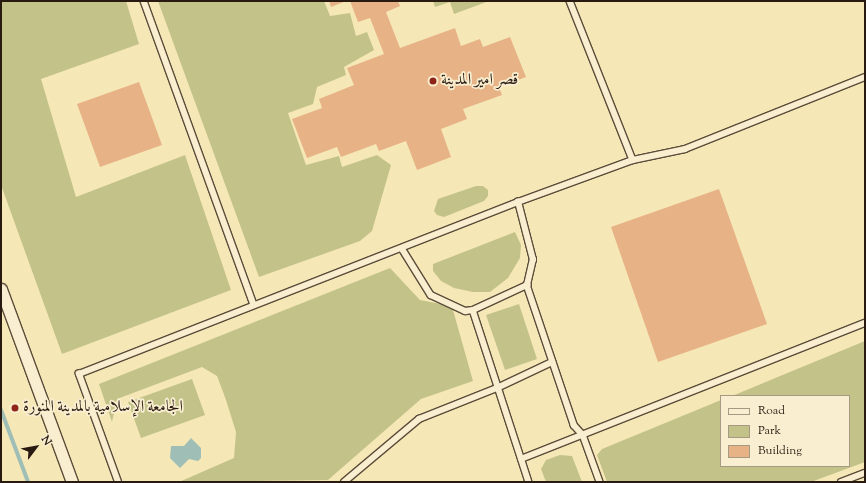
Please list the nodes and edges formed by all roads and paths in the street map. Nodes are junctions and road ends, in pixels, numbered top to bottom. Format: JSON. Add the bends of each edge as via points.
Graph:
{"nodes":[{"id":1,"x":144,"y":1,"type":"edge"},
{"id":2,"x":570,"y":1,"type":"edge"},
{"id":3,"x":865,"y":76,"type":"edge"},
{"id":4,"x":633,"y":160,"type":"junction"},
{"id":5,"x":518,"y":202,"type":"junction"},
{"id":6,"x":403,"y":250,"type":"junction"},
{"id":7,"x":527,"y":285,"type":"junction"},
{"id":8,"x":1,"y":288,"type":"edge"},
{"id":9,"x":254,"y":305,"type":"junction"},
{"id":10,"x":473,"y":310,"type":"junction"},
{"id":11,"x":865,"y":323,"type":"edge"},
{"id":12,"x":552,"y":362,"type":"junction"},
{"id":13,"x":497,"y":388,"type":"junction"},
{"id":14,"x":583,"y":435,"type":"junction"},
{"id":15,"x":521,"y":459,"type":"junction"},
{"id":16,"x":865,"y":473,"type":"edge"},
{"id":17,"x":72,"y":482,"type":"edge"},
{"id":18,"x":118,"y":482,"type":"edge"},
{"id":19,"x":344,"y":482,"type":"edge"},
{"id":20,"x":529,"y":482,"type":"edge"},
{"id":21,"x":600,"y":482,"type":"edge"},
{"id":22,"x":842,"y":482,"type":"edge"}],
"edges":[{"from":1,"to":9,"type":"lane"},
{"from":2,"to":4,"type":"lane"},
{"from":3,"to":4,"type":"lane","via":[[685,149]]},
{"from":4,"to":5,"type":"lane"},
{"from":5,"to":6,"type":"lane"},
{"from":5,"to":7,"type":"lane","via":[[533,260]]},
{"from":6,"to":9,"type":"lane"},
{"from":6,"to":10,"type":"lane","via":[[431,295],[465,311]]},
{"from":7,"to":10,"type":"lane"},
{"from":7,"to":12,"type":"lane"},
{"from":8,"to":17,"type":"street"},
{"from":9,"to":18,"type":"lane","via":[[79,374]]},
{"from":10,"to":13,"type":"lane"},
{"from":11,"to":14,"type":"lane"},
{"from":12,"to":13,"type":"lane"},
{"from":12,"to":14,"type":"lane","via":[[574,425]]},
{"from":13,"to":15,"type":"lane"},
{"from":13,"to":19,"type":"lane","via":[[419,418]]},
{"from":14,"to":15,"type":"lane"},
{"from":14,"to":21,"type":"lane"},
{"from":15,"to":20,"type":"lane"},
{"from":16,"to":22,"type":"lane"}]}
